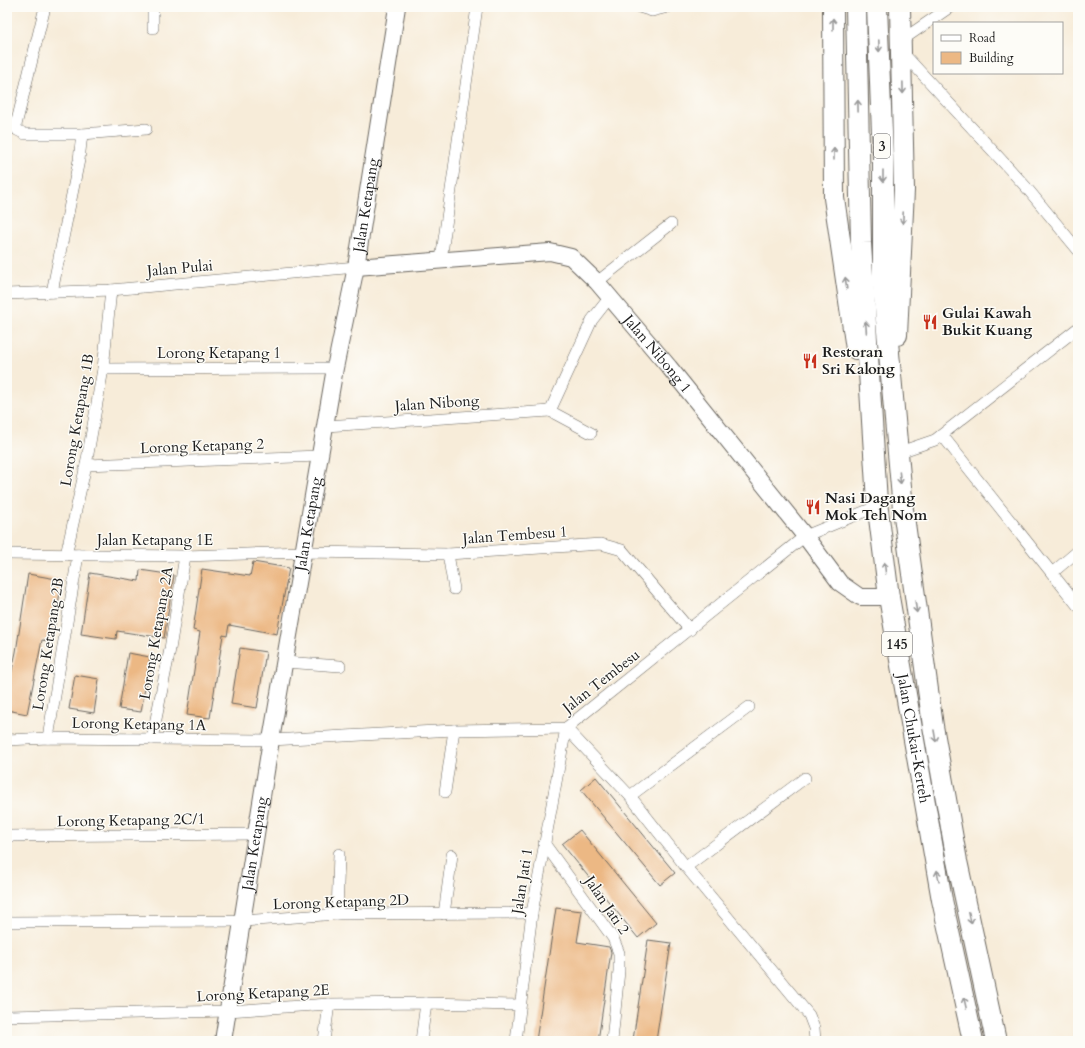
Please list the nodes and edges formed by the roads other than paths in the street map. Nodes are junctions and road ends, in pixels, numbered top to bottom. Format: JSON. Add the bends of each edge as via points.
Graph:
{"nodes":[{"id":1,"x":45,"y":7,"type":"edge"},
{"id":2,"x":153,"y":7,"type":"edge"},
{"id":3,"x":398,"y":7,"type":"edge"},
{"id":4,"x":477,"y":7,"type":"edge"},
{"id":5,"x":639,"y":7,"type":"edge"},
{"id":6,"x":668,"y":7,"type":"edge"},
{"id":7,"x":833,"y":7,"type":"edge"},
{"id":8,"x":856,"y":7,"type":"edge"},
{"id":9,"x":877,"y":7,"type":"edge"},
{"id":10,"x":900,"y":7,"type":"edge"},
{"id":11,"x":950,"y":7,"type":"edge"},
{"id":12,"x":153,"y":28,"type":"dead end"},
{"id":13,"x":902,"y":46,"type":"junction"},
{"id":14,"x":146,"y":129,"type":"dead end"},
{"id":15,"x":82,"y":134,"type":"junction"},
{"id":16,"x":671,"y":224,"type":"dead end"},
{"id":17,"x":861,"y":243,"type":"joint"},
{"id":18,"x":1078,"y":250,"type":"edge"},
{"id":19,"x":441,"y":260,"type":"junction"},
{"id":20,"x":356,"y":267,"type":"junction"},
{"id":21,"x":597,"y":282,"type":"junction"},
{"id":22,"x":883,"y":286,"type":"joint"},
{"id":23,"x":111,"y":290,"type":"junction"},
{"id":24,"x":52,"y":292,"type":"junction"},
{"id":25,"x":7,"y":294,"type":"edge"},
{"id":26,"x":610,"y":297,"type":"junction"},
{"id":27,"x":1078,"y":328,"type":"edge"},
{"id":28,"x":335,"y":368,"type":"junction"},
{"id":29,"x":103,"y":369,"type":"junction"},
{"id":30,"x":893,"y":403,"type":"junction"},
{"id":31,"x":550,"y":411,"type":"junction"},
{"id":32,"x":326,"y":426,"type":"junction"},
{"id":33,"x":591,"y":433,"type":"dead end"},
{"id":34,"x":942,"y":435,"type":"junction"},
{"id":35,"x":897,"y":452,"type":"junction"},
{"id":36,"x":319,"y":456,"type":"junction"},
{"id":37,"x":86,"y":466,"type":"junction"},
{"id":38,"x":878,"y":504,"type":"junction"},
{"id":39,"x":805,"y":536,"type":"junction"},
{"id":40,"x":1078,"y":551,"type":"edge"},
{"id":41,"x":304,"y":552,"type":"junction"},
{"id":42,"x":7,"y":554,"type":"edge"},
{"id":43,"x":448,"y":554,"type":"junction"},
{"id":44,"x":66,"y":555,"type":"junction"},
{"id":45,"x":78,"y":555,"type":"junction"},
{"id":46,"x":185,"y":556,"type":"junction"},
{"id":47,"x":1052,"y":573,"type":"junction"},
{"id":48,"x":454,"y":589,"type":"dead end"},
{"id":49,"x":889,"y":597,"type":"junction"},
{"id":50,"x":1078,"y":606,"type":"edge"},
{"id":51,"x":690,"y":630,"type":"junction"},
{"id":52,"x":285,"y":662,"type":"junction"},
{"id":53,"x":340,"y":666,"type":"dead end"},
{"id":54,"x":749,"y":707,"type":"dead end"},
{"id":55,"x":566,"y":728,"type":"junction"},
{"id":56,"x":454,"y":730,"type":"junction"},
{"id":57,"x":48,"y":738,"type":"junction"},
{"id":58,"x":152,"y":739,"type":"junction"},
{"id":59,"x":7,"y":740,"type":"edge"},
{"id":60,"x":271,"y":740,"type":"junction"},
{"id":61,"x":805,"y":778,"type":"dead end"},
{"id":62,"x":445,"y":792,"type":"dead end"},
{"id":63,"x":630,"y":796,"type":"junction"},
{"id":64,"x":256,"y":834,"type":"junction"},
{"id":65,"x":7,"y":836,"type":"edge"},
{"id":66,"x":544,"y":843,"type":"junction"},
{"id":67,"x":339,"y":854,"type":"dead end"},
{"id":68,"x":452,"y":855,"type":"dead end"},
{"id":69,"x":686,"y":867,"type":"junction"},
{"id":70,"x":337,"y":914,"type":"junction"},
{"id":71,"x":444,"y":914,"type":"junction"},
{"id":72,"x":532,"y":914,"type":"junction"},
{"id":73,"x":243,"y":921,"type":"junction"},
{"id":74,"x":7,"y":922,"type":"edge"},
{"id":75,"x":426,"y":1003,"type":"junction"},
{"id":76,"x":329,"y":1004,"type":"junction"},
{"id":77,"x":520,"y":1005,"type":"junction"},
{"id":78,"x":228,"y":1011,"type":"junction"},
{"id":79,"x":7,"y":1016,"type":"edge"},
{"id":80,"x":223,"y":1041,"type":"edge"},
{"id":81,"x":324,"y":1041,"type":"edge"},
{"id":82,"x":421,"y":1041,"type":"edge"},
{"id":83,"x":516,"y":1041,"type":"edge"},
{"id":84,"x":612,"y":1041,"type":"edge"},
{"id":85,"x":815,"y":1041,"type":"edge"},
{"id":86,"x":973,"y":1041,"type":"edge"},
{"id":87,"x":996,"y":1041,"type":"edge"}],
"edges":[{"from":1,"to":15,"type":"street","via":[[16,125],[17,130],[25,134]]},
{"from":2,"to":12,"type":"street"},
{"from":3,"to":20,"type":"street","name":"Jalan Ketapang"},
{"from":4,"to":19,"type":"street"},
{"from":5,"to":6,"type":"street","via":[[652,11]]},
{"from":38,"to":7,"type":"highway","one_way":true,"via":[[834,198]]},
{"from":17,"to":8,"type":"highway","number":"3","one_way":true},
{"from":9,"to":22,"type":"highway","number":"3","one_way":true},
{"from":10,"to":13,"type":"highway"},
{"from":11,"to":13,"type":"street"},
{"from":13,"to":18,"type":"street"},
{"from":13,"to":30,"type":"highway","one_way":true,"via":[[904,190]]},
{"from":14,"to":15,"type":"street"},
{"from":15,"to":24,"type":"street"},
{"from":16,"to":21,"type":"street"},
{"from":38,"to":17,"type":"highway","name":"Jalan Chukai-Kerteh","number":"145","one_way":true},
{"from":19,"to":20,"type":"street","name":"Jalan Nibong 1"},
{"from":19,"to":21,"type":"street","name":"Jalan Nibong 1","via":[[550,252],[570,257]]},
{"from":20,"to":23,"type":"street","name":"Jalan Pulai"},
{"from":20,"to":28,"type":"street","name":"Jalan Ketapang"},
{"from":21,"to":26,"type":"street","name":"Jalan Nibong 1"},
{"from":22,"to":30,"type":"highway","name":"Jalan Chukai-Kerteh","number":"145"},
{"from":23,"to":24,"type":"street","name":"Jalan Pulai"},
{"from":23,"to":29,"type":"street","name":"Lorong Ketapang 1B"},
{"from":24,"to":25,"type":"street","name":"Jalan Pulai"},
{"from":26,"to":31,"type":"street","via":[[592,320]]},
{"from":26,"to":39,"type":"street","name":"Jalan Nibong 1"},
{"from":27,"to":34,"type":"street"},
{"from":28,"to":29,"type":"street","name":"Lorong Ketapang 1"},
{"from":28,"to":32,"type":"street","name":"Jalan Ketapang"},
{"from":29,"to":37,"type":"street","name":"Lorong Ketapang 1B"},
{"from":30,"to":35,"type":"highway","name":"Jalan Chukai-Kerteh","number":"145"},
{"from":31,"to":32,"type":"street","name":"Jalan Nibong"},
{"from":31,"to":33,"type":"street"},
{"from":32,"to":36,"type":"street","name":"Jalan Ketapang"},
{"from":34,"to":35,"type":"street","via":[[935,440]]},
{"from":34,"to":47,"type":"street"},
{"from":35,"to":87,"type":"highway","name":"Jalan Chukai-Kerteh","number":"145","one_way":true,"via":[[933,726],[957,861]]},
{"from":36,"to":37,"type":"street","name":"Lorong Ketapang 2"},
{"from":36,"to":41,"type":"street","name":"Jalan Ketapang"},
{"from":37,"to":44,"type":"street","name":"Lorong Ketapang 1B"},
{"from":38,"to":39,"type":"street","name":"Jalan Tembesu"},
{"from":49,"to":38,"type":"highway","name":"Jalan Chukai-Kerteh","number":"145","one_way":true},
{"from":39,"to":49,"type":"street","name":"Jalan Nibong 1","via":[[840,583],[860,597]]},
{"from":39,"to":51,"type":"street","name":"Jalan Tembesu"},
{"from":40,"to":47,"type":"street"},
{"from":41,"to":43,"type":"street","name":"Jalan Tembesu 1"},
{"from":41,"to":46,"type":"street","name":"Jalan Ketapang 1E"},
{"from":41,"to":52,"type":"street","name":"Jalan Ketapang"},
{"from":42,"to":44,"type":"street","name":"Jalan Ketapang 1E"},
{"from":43,"to":48,"type":"street"},
{"from":43,"to":51,"type":"street","name":"Jalan Tembesu 1","via":[[601,544],[622,550]]},
{"from":44,"to":45,"type":"street","name":"Jalan Ketapang 1E"},
{"from":45,"to":46,"type":"street","name":"Jalan Ketapang 1E"},
{"from":45,"to":57,"type":"street","name":"Lorong Ketapang 2B"},
{"from":46,"to":58,"type":"street","name":"Lorong Ketapang 2A"},
{"from":47,"to":50,"type":"street"},
{"from":86,"to":49,"type":"highway","name":"Jalan Chukai-Kerteh","number":"145","one_way":true,"via":[[942,900]]},
{"from":51,"to":55,"type":"street","name":"Jalan Tembesu"},
{"from":52,"to":53,"type":"street"},
{"from":52,"to":60,"type":"street","name":"Jalan Ketapang"},
{"from":54,"to":63,"type":"street"},
{"from":55,"to":56,"type":"street","name":"Jalan Tembesu"},
{"from":55,"to":63,"type":"street"},
{"from":55,"to":66,"type":"street","name":"Jalan Jati 1"},
{"from":56,"to":60,"type":"street","name":"Jalan Tembesu"},
{"from":56,"to":62,"type":"street"},
{"from":57,"to":58,"type":"street","name":"Lorong Ketapang 1A"},
{"from":57,"to":59,"type":"street","name":"Lorong Ketapang 1A"},
{"from":58,"to":60,"type":"street","name":"Lorong Ketapang 1A"},
{"from":60,"to":64,"type":"street","name":"Jalan Ketapang"},
{"from":61,"to":69,"type":"street"},
{"from":63,"to":69,"type":"street"},
{"from":64,"to":65,"type":"street","name":"Lorong Ketapang 2C/1"},
{"from":64,"to":73,"type":"street","name":"Jalan Ketapang"},
{"from":66,"to":72,"type":"street","name":"Jalan Jati 1"},
{"from":66,"to":84,"type":"street","name":"Jalan Jati 2","via":[[613,938],[619,952]]},
{"from":67,"to":70,"type":"street"},
{"from":68,"to":71,"type":"street"},
{"from":69,"to":85,"type":"street","via":[[809,1015]]},
{"from":70,"to":71,"type":"street","name":"Lorong Ketapang 2D"},
{"from":70,"to":73,"type":"street","name":"Lorong Ketapang 2D"},
{"from":71,"to":72,"type":"street","name":"Lorong Ketapang 2D"},
{"from":72,"to":77,"type":"street","name":"Jalan Jati 1"},
{"from":73,"to":74,"type":"street","name":"Lorong Ketapang 2D"},
{"from":73,"to":78,"type":"street","name":"Jalan Ketapang"},
{"from":75,"to":76,"type":"street","name":"Lorong Ketapang 2E"},
{"from":75,"to":77,"type":"street","name":"Lorong Ketapang 2E"},
{"from":75,"to":82,"type":"street"},
{"from":76,"to":78,"type":"street","name":"Lorong Ketapang 2E"},
{"from":76,"to":81,"type":"street"},
{"from":77,"to":83,"type":"street","name":"Jalan Jati 1"},
{"from":78,"to":79,"type":"street","name":"Lorong Ketapang 2E"},
{"from":78,"to":80,"type":"street","name":"Jalan Ketapang"}]}
